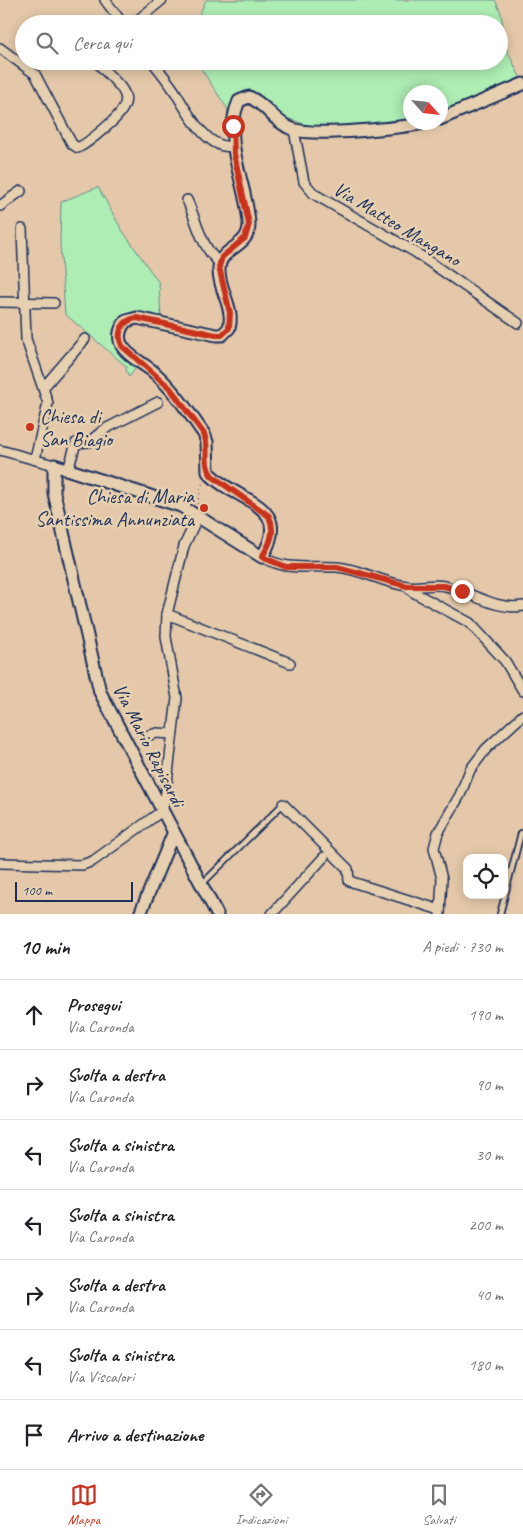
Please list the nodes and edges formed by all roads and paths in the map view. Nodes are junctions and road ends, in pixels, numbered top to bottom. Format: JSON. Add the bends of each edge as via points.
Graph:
{"nodes":[{"id":1,"x":105,"y":0,"type":"edge"},
{"id":2,"x":162,"y":0,"type":"edge"},
{"id":3,"x":116,"y":15,"type":"edge"},
{"id":4,"x":144,"y":15,"type":"edge"},
{"id":5,"x":0,"y":48,"type":"edge"},
{"id":6,"x":15,"y":59,"type":"edge"},
{"id":7,"x":30,"y":70,"type":"edge"},
{"id":8,"x":104,"y":70,"type":"edge"},
{"id":9,"x":159,"y":70,"type":"edge"},
{"id":10,"x":523,"y":84,"type":"edge"},
{"id":11,"x":448,"y":116,"type":"edge"},
{"id":12,"x":403,"y":125,"type":"edge"},
{"id":13,"x":294,"y":130,"type":"junction"},
{"id":14,"x":233,"y":146,"type":"junction"},
{"id":15,"x":21,"y":191,"type":"dead end"},
{"id":16,"x":187,"y":200,"type":"dead end"},
{"id":17,"x":0,"y":206,"type":"edge"},
{"id":18,"x":22,"y":229,"type":"dead end"},
{"id":19,"x":220,"y":263,"type":"junction"},
{"id":20,"x":0,"y":302,"type":"edge"},
{"id":21,"x":25,"y":302,"type":"junction"},
{"id":22,"x":54,"y":303,"type":"dead end"},
{"id":23,"x":518,"y":323,"type":"dead end"},
{"id":24,"x":85,"y":338,"type":"dead end"},
{"id":25,"x":42,"y":388,"type":"junction"},
{"id":26,"x":158,"y":402,"type":"dead end"},
{"id":27,"x":0,"y":450,"type":"edge"},
{"id":28,"x":35,"y":460,"type":"junction"},
{"id":29,"x":54,"y":465,"type":"junction"},
{"id":30,"x":68,"y":470,"type":"junction"},
{"id":31,"x":208,"y":472,"type":"junction"},
{"id":32,"x":54,"y":493,"type":"junction"},
{"id":33,"x":196,"y":515,"type":"junction"},
{"id":34,"x":262,"y":557,"type":"junction"},
{"id":35,"x":407,"y":586,"type":"junction"},
{"id":36,"x":523,"y":606,"type":"edge"},
{"id":37,"x":167,"y":614,"type":"junction"},
{"id":38,"x":290,"y":663,"type":"dead end"},
{"id":39,"x":523,"y":691,"type":"edge"},
{"id":40,"x":523,"y":715,"type":"edge"},
{"id":41,"x":172,"y":734,"type":"junction"},
{"id":42,"x":146,"y":736,"type":"dead end"},
{"id":43,"x":283,"y":804,"type":"joint"},
{"id":44,"x":162,"y":811,"type":"junction"},
{"id":45,"x":522,"y":833,"type":"dead end"},
{"id":46,"x":173,"y":834,"type":"junction"},
{"id":47,"x":324,"y":857,"type":"dead end"},
{"id":48,"x":0,"y":863,"type":"edge"},
{"id":49,"x":202,"y":884,"type":"junction"},
{"id":50,"x":440,"y":912,"type":"edge"},
{"id":51,"x":140,"y":914,"type":"edge"},
{"id":52,"x":217,"y":914,"type":"edge"},
{"id":53,"x":272,"y":914,"type":"edge"},
{"id":54,"x":500,"y":914,"type":"edge"}],
"edges":[{"from":1,"to":3,"type":"street"},
{"from":2,"to":4,"type":"street"},
{"from":5,"to":6,"type":"street"},
{"from":7,"to":8,"type":"street","via":[[35,74],[72,144],[78,148],[122,114],[126,104],[124,93]]},
{"from":9,"to":14,"type":"street","via":[[190,118],[215,143],[226,148]]},
{"from":10,"to":11,"type":"street"},
{"from":12,"to":13,"type":"street","via":[[333,132]]},
{"from":13,"to":14,"type":"street","via":[[252,99],[244,98],[237,105]]},
{"from":13,"to":23,"type":"street","name":"Via Matteo Mangano","via":[[304,182],[314,194],[415,252]]},
{"from":14,"to":19,"type":"street","via":[[249,224],[245,238],[226,253]]},
{"from":15,"to":17,"type":"street"},
{"from":16,"to":19,"type":"street","via":[[202,240]]},
{"from":18,"to":21,"type":"street"},
{"from":19,"to":31,"type":"street","via":[[219,276],[230,313],[231,323],[227,332],[216,335],[137,318],[126,321],[119,337],[125,350],[170,388],[204,434]]},
{"from":20,"to":21,"type":"street"},
{"from":21,"to":22,"type":"street"},
{"from":21,"to":25,"type":"street","via":[[26,339]]},
{"from":24,"to":25,"type":"street"},
{"from":25,"to":28,"type":"street","via":[[48,403]]},
{"from":26,"to":30,"type":"street","via":[[106,429],[89,442],[76,443]]},
{"from":27,"to":28,"type":"street"},
{"from":28,"to":29,"type":"street"},
{"from":29,"to":30,"type":"street"},
{"from":29,"to":32,"type":"street","name":"Via Mario Rapisardi"},
{"from":30,"to":32,"type":"street"},
{"from":30,"to":33,"type":"street","via":[[181,506]]},
{"from":31,"to":33,"type":"path"},
{"from":31,"to":34,"type":"street","via":[[269,516],[273,531]]},
{"from":32,"to":44,"type":"street","name":"Via Mario Rapisardi","via":[[100,692]]},
{"from":33,"to":34,"type":"street"},
{"from":33,"to":37,"type":"street","via":[[184,546]]},
{"from":34,"to":35,"type":"street","via":[[286,567],[337,567]]},
{"from":35,"to":36,"type":"street","via":[[444,586],[499,604]]},
{"from":35,"to":39,"type":"street","via":[[470,623],[505,660]]},
{"from":37,"to":38,"type":"street"},
{"from":37,"to":41,"type":"street","via":[[166,637],[177,698]]},
{"from":40,"to":50,"type":"street","via":[[486,749],[470,770],[438,833],[434,848],[442,879]]},
{"from":41,"to":42,"type":"street"},
{"from":41,"to":44,"type":"street"},
{"from":43,"to":49,"type":"lane"},
{"from":43,"to":50,"type":"street","via":[[348,869],[349,881]]},
{"from":44,"to":46,"type":"street","name":"Via Mario Rapisardi"},
{"from":44,"to":48,"type":"street","via":[[104,854],[82,865]]},
{"from":45,"to":54,"type":"lane"},
{"from":46,"to":49,"type":"street","name":"Via Mario Rapisardi"},
{"from":46,"to":51,"type":"street"},
{"from":47,"to":53,"type":"street"},
{"from":49,"to":52,"type":"street","name":"Via Mario Rapisardi"}]}
